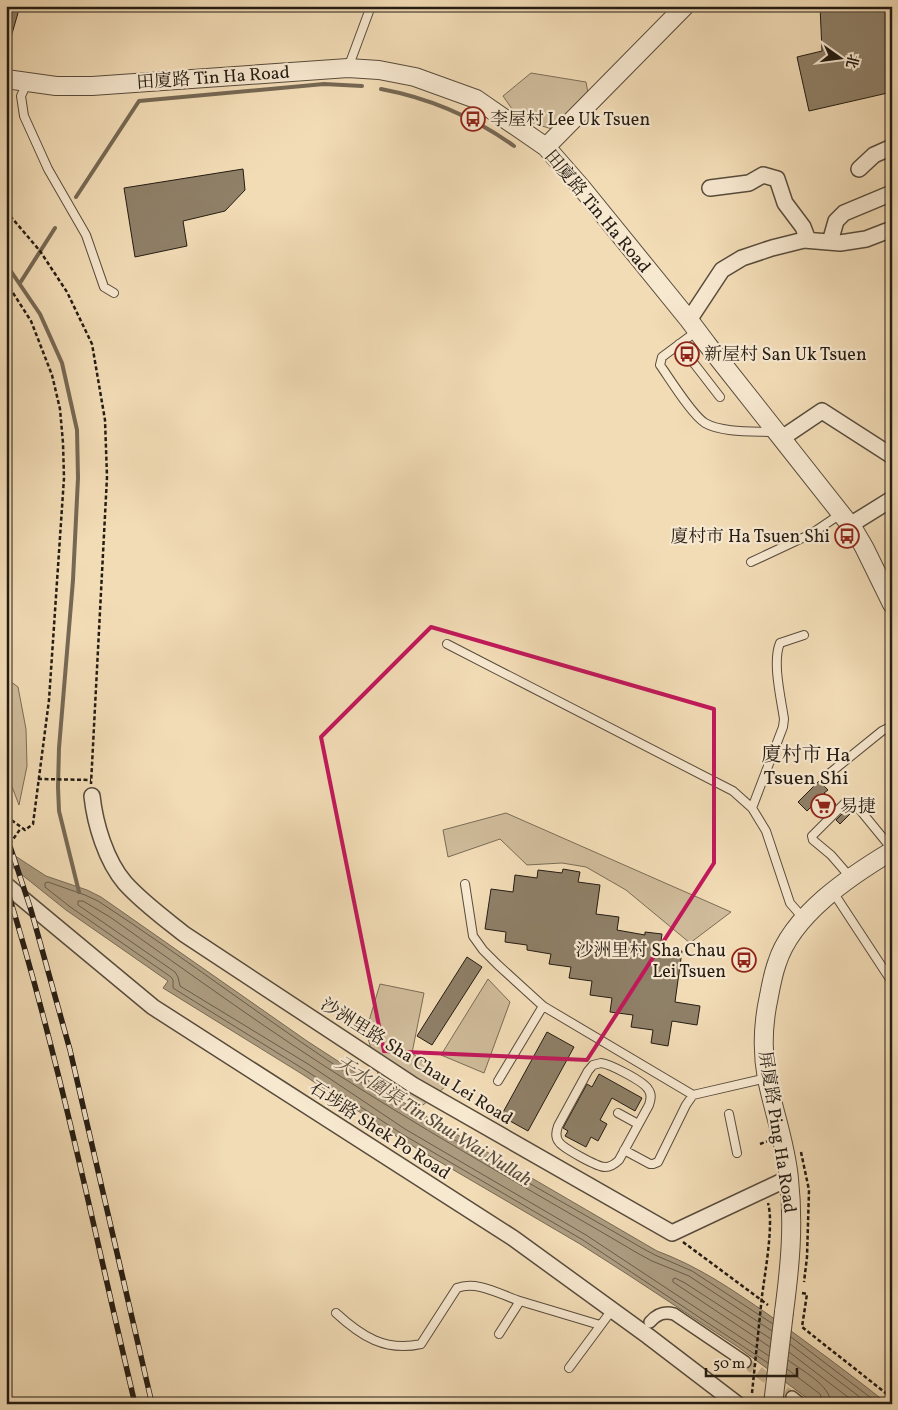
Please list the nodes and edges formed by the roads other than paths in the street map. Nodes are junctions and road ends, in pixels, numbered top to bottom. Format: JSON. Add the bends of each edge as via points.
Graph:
{"nodes":[{"id":1,"x":371,"y":6,"type":"edge"},
{"id":2,"x":686,"y":6,"type":"edge"},
{"id":3,"x":348,"y":68,"type":"junction"},
{"id":4,"x":6,"y":79,"type":"edge"},
{"id":5,"x":27,"y":83,"type":"junction"},
{"id":6,"x":546,"y":147,"type":"junction"},
{"id":7,"x":892,"y":147,"type":"edge"},
{"id":8,"x":859,"y":169,"type":"dead end"},
{"id":9,"x":710,"y":188,"type":"dead end"},
{"id":10,"x":892,"y":193,"type":"edge"},
{"id":11,"x":892,"y":229,"type":"edge"},
{"id":12,"x":808,"y":240,"type":"junction"},
{"id":13,"x":830,"y":242,"type":"junction"},
{"id":14,"x":114,"y":294,"type":"dead end"},
{"id":15,"x":693,"y":326,"type":"junction"},
{"id":16,"x":679,"y":344,"type":"junction"},
{"id":17,"x":720,"y":397,"type":"dead end"},
{"id":18,"x":780,"y":435,"type":"junction"},
{"id":19,"x":892,"y":456,"type":"edge"},
{"id":20,"x":892,"y":500,"type":"edge"},
{"id":21,"x":846,"y":519,"type":"junction"},
{"id":22,"x":751,"y":562,"type":"dead end"},
{"id":23,"x":892,"y":604,"type":"edge"},
{"id":24,"x":804,"y":635,"type":"dead end"},
{"id":25,"x":447,"y":644,"type":"dead end"},
{"id":26,"x":892,"y":726,"type":"edge"},
{"id":27,"x":830,"y":773,"type":"dead end"},
{"id":28,"x":92,"y":796,"type":"road end"},
{"id":29,"x":752,"y":808,"type":"junction"},
{"id":30,"x":892,"y":850,"type":"edge"},
{"id":31,"x":851,"y":879,"type":"junction"},
{"id":32,"x":465,"y":884,"type":"dead end"},
{"id":33,"x":6,"y":885,"type":"edge"},
{"id":34,"x":833,"y":892,"type":"junction"},
{"id":35,"x":804,"y":919,"type":"junction"},
{"id":36,"x":892,"y":982,"type":"edge"},
{"id":37,"x":543,"y":1006,"type":"junction"},
{"id":38,"x":767,"y":1078,"type":"junction"},
{"id":39,"x":498,"y":1081,"type":"dead end"},
{"id":40,"x":693,"y":1095,"type":"junction"},
{"id":41,"x":618,"y":1113,"type":"dead end"},
{"id":42,"x":729,"y":1114,"type":"dead end"},
{"id":43,"x":638,"y":1124,"type":"junction"},
{"id":44,"x":624,"y":1150,"type":"junction"},
{"id":45,"x":738,"y":1153,"type":"dead end"},
{"id":46,"x":789,"y":1178,"type":"junction"},
{"id":47,"x":520,"y":1301,"type":"junction"},
{"id":48,"x":612,"y":1310,"type":"junction"},
{"id":49,"x":336,"y":1313,"type":"dead end"},
{"id":50,"x":650,"y":1322,"type":"dead end"},
{"id":51,"x":600,"y":1325,"type":"junction"},
{"id":52,"x":499,"y":1334,"type":"dead end"},
{"id":53,"x":745,"y":1362,"type":"tunnel mouth"},
{"id":54,"x":569,"y":1368,"type":"dead end"},
{"id":55,"x":737,"y":1404,"type":"edge"},
{"id":56,"x":773,"y":1404,"type":"edge"}],
"edges":[{"from":1,"to":3,"type":"lane"},
{"from":2,"to":6,"type":"street"},
{"from":3,"to":5,"type":"street","name":"田廈路 Tin Ha Road","via":[[92,86]]},
{"from":3,"to":6,"type":"street","name":"田廈路 Tin Ha Road","via":[[415,77],[476,99]]},
{"from":4,"to":5,"type":"street","name":"田廈路 Tin Ha Road"},
{"from":5,"to":14,"type":"lane","via":[[22,96],[24,116],[48,169],[86,235],[104,287]]},
{"from":6,"to":15,"type":"street","name":"田廈路 Tin Ha Road"},
{"from":7,"to":8,"type":"street","via":[[874,155]]},
{"from":9,"to":12,"type":"street","via":[[749,183],[763,175],[777,178],[784,203],[803,227]]},
{"from":10,"to":13,"type":"street","via":[[844,213],[836,220]]},
{"from":11,"to":13,"type":"street","via":[[866,239]]},
{"from":12,"to":13,"type":"street"},
{"from":12,"to":15,"type":"street","via":[[742,258],[722,270]]},
{"from":15,"to":16,"type":"lane"},
{"from":15,"to":18,"type":"street","name":"田廈路 Tin Ha Road"},
{"from":16,"to":17,"type":"lane"},
{"from":16,"to":18,"type":"lane","via":[[662,356],[660,365],[703,422],[719,428]]},
{"from":18,"to":19,"type":"street","via":[[822,410]]},
{"from":18,"to":21,"type":"street","name":"田廈路 Tin Ha Road"},
{"from":20,"to":21,"type":"street"},
{"from":21,"to":22,"type":"lane"},
{"from":21,"to":23,"type":"street","name":"田廈路 Tin Ha Road","via":[[864,547]]},
{"from":24,"to":29,"type":"lane","via":[[780,642],[777,650],[783,727]]},
{"from":25,"to":29,"type":"lane","via":[[732,791]]},
{"from":26,"to":27,"type":"lane"},
{"from":28,"to":46,"type":"street","name":"沙洲里路 Sha Chau Lei Road","via":[[100,835],[124,882],[184,934],[413,1085],[672,1233]]},
{"from":29,"to":35,"type":"lane","via":[[766,831],[790,903]]},
{"from":30,"to":31,"type":"street","name":"屏廈路 Ping Ha Road"},
{"from":30,"to":31,"type":"lane","via":[[856,805],[846,802],[812,836]]},
{"from":31,"to":34,"type":"street","name":"屏廈路 Ping Ha Road"},
{"from":32,"to":37,"type":"lane","via":[[473,936],[483,950]]},
{"from":33,"to":48,"type":"street","name":"石埗路 Shek Po Road","via":[[154,1007],[513,1238]]},
{"from":34,"to":35,"type":"street","name":"屏廈路 Ping Ha Road"},
{"from":34,"to":36,"type":"lane"},
{"from":35,"to":38,"type":"street","name":"屏廈路 Ping Ha Road","via":[[777,962],[770,991],[764,1032]]},
{"from":37,"to":39,"type":"lane"},
{"from":37,"to":40,"type":"lane"},
{"from":38,"to":40,"type":"lane"},
{"from":38,"to":46,"type":"street","name":"屏廈路 Ping Ha Road"},
{"from":40,"to":44,"type":"lane","via":[[658,1162],[650,1164]]},
{"from":41,"to":43,"type":"lane"},
{"from":42,"to":45,"type":"lane"},
{"from":43,"to":44,"type":"lane"},
{"from":43,"to":44,"type":"lane","via":[[650,1101],[646,1086],[604,1064],[590,1068],[558,1126],[557,1138],[564,1147],[602,1167],[616,1163]]},
{"from":46,"to":56,"type":"street","name":"屏廈路 Ping Ha Road","bridge":true,"via":[[792,1227],[776,1308]]},
{"from":47,"to":49,"type":"lane","via":[[464,1285],[457,1288],[421,1344],[408,1346],[394,1346],[367,1337]]},
{"from":47,"to":51,"type":"lane"},
{"from":47,"to":52,"type":"lane"},
{"from":48,"to":51,"type":"lane"},
{"from":48,"to":55,"type":"street","name":"石埗路 Shek Po Road"},
{"from":50,"to":53,"type":"street","via":[[659,1314],[674,1314]]},
{"from":51,"to":54,"type":"lane"}]}
